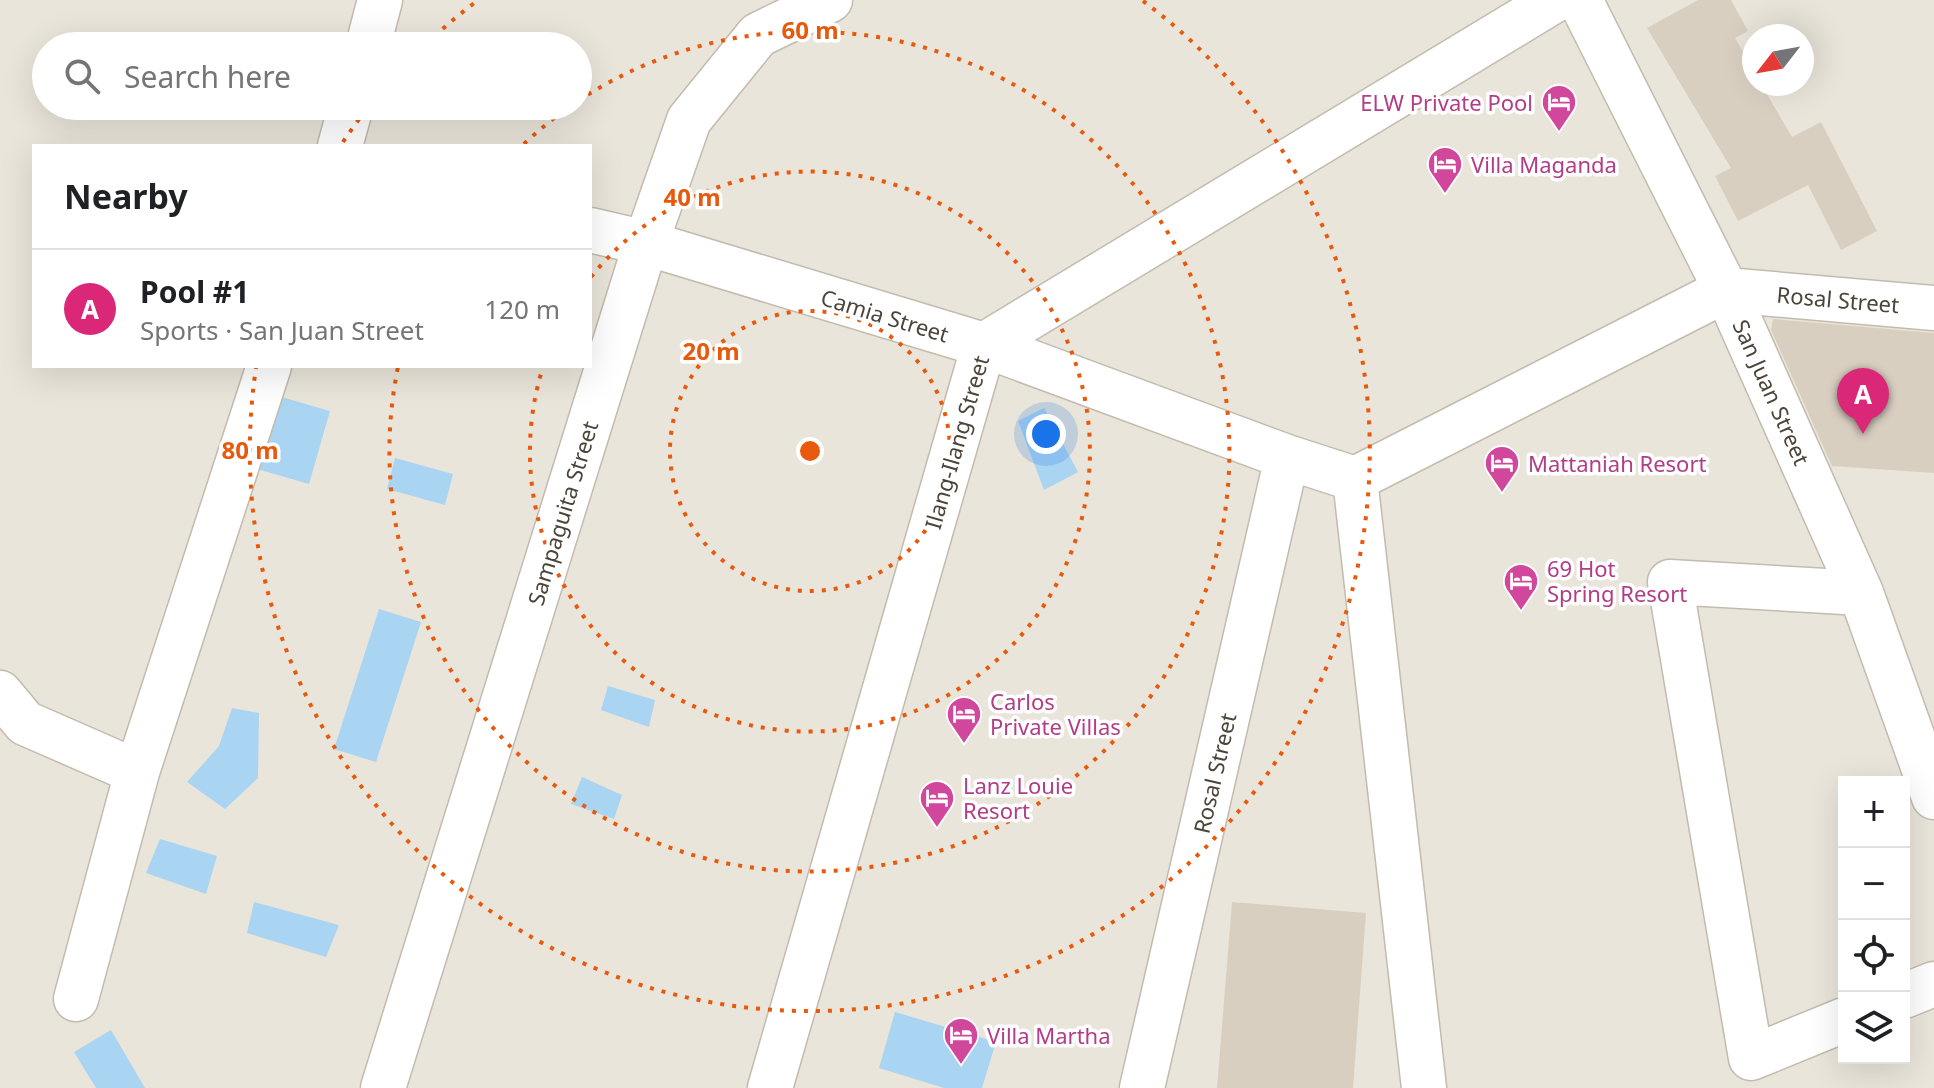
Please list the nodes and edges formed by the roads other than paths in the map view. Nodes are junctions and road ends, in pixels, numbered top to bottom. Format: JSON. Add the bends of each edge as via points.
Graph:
{"nodes":[{"id":1,"x":380,"y":0,"type":"edge"},
{"id":2,"x":830,"y":0,"type":"edge"},
{"id":3,"x":1555,"y":0,"type":"edge"},
{"id":4,"x":1580,"y":0,"type":"edge"},
{"id":5,"x":750,"y":17,"type":"edge"},
{"id":6,"x":372,"y":32,"type":"edge"},
{"id":7,"x":347,"y":120,"type":"edge"},
{"id":8,"x":341,"y":144,"type":"edge"},
{"id":9,"x":592,"y":230,"type":"edge"},
{"id":10,"x":646,"y":243,"type":"junction"},
{"id":11,"x":1726,"y":290,"type":"junction"},
{"id":12,"x":1934,"y":308,"type":"edge"},
{"id":13,"x":984,"y":345,"type":"junction"},
{"id":14,"x":268,"y":368,"type":"edge"},
{"id":15,"x":1287,"y":457,"type":"junction"},
{"id":16,"x":1355,"y":479,"type":"junction"},
{"id":17,"x":1861,"y":593,"type":"junction"},
{"id":18,"x":0,"y":693,"type":"edge"},
{"id":19,"x":137,"y":772,"type":"junction"},
{"id":20,"x":1934,"y":797,"type":"edge"},
{"id":21,"x":1934,"y":984,"type":"edge"},
{"id":22,"x":1910,"y":994,"type":"edge"},
{"id":23,"x":76,"y":999,"type":"dead end"},
{"id":24,"x":1838,"y":1022,"type":"edge"},
{"id":25,"x":383,"y":1088,"type":"edge"},
{"id":26,"x":770,"y":1088,"type":"edge"},
{"id":27,"x":1142,"y":1088,"type":"edge"},
{"id":28,"x":1424,"y":1088,"type":"edge"}],
"edges":[{"from":1,"to":6,"type":"street"},
{"from":2,"to":5,"type":"street","name":"Sampaguita Street"},
{"from":3,"to":13,"type":"street","name":"Ilang-Ilang Street"},
{"from":4,"to":11,"type":"street","name":"San Juan Street"},
{"from":5,"to":10,"type":"street","name":"Sampaguita Street","via":[[689,120]]},
{"from":7,"to":8,"type":"street"},
{"from":9,"to":10,"type":"street","name":"Camia Street"},
{"from":10,"to":13,"type":"street","name":"Camia Street"},
{"from":10,"to":25,"type":"street","name":"Sampaguita Street"},
{"from":11,"to":12,"type":"street","name":"Rosal Street"},
{"from":11,"to":16,"type":"street"},
{"from":11,"to":17,"type":"street","name":"San Juan Street"},
{"from":13,"to":15,"type":"street","name":"Camia Street"},
{"from":13,"to":26,"type":"street","name":"Ilang-Ilang Street"},
{"from":14,"to":19,"type":"street"},
{"from":15,"to":16,"type":"street","name":"Camia Street"},
{"from":15,"to":27,"type":"street","name":"Rosal Street"},
{"from":16,"to":28,"type":"street"},
{"from":17,"to":20,"type":"street","name":"San Juan Street"},
{"from":17,"to":24,"type":"street","via":[[1670,582],[1751,1058]]},
{"from":18,"to":19,"type":"street","via":[[25,723]]},
{"from":19,"to":23,"type":"street"},
{"from":21,"to":22,"type":"street"}]}
